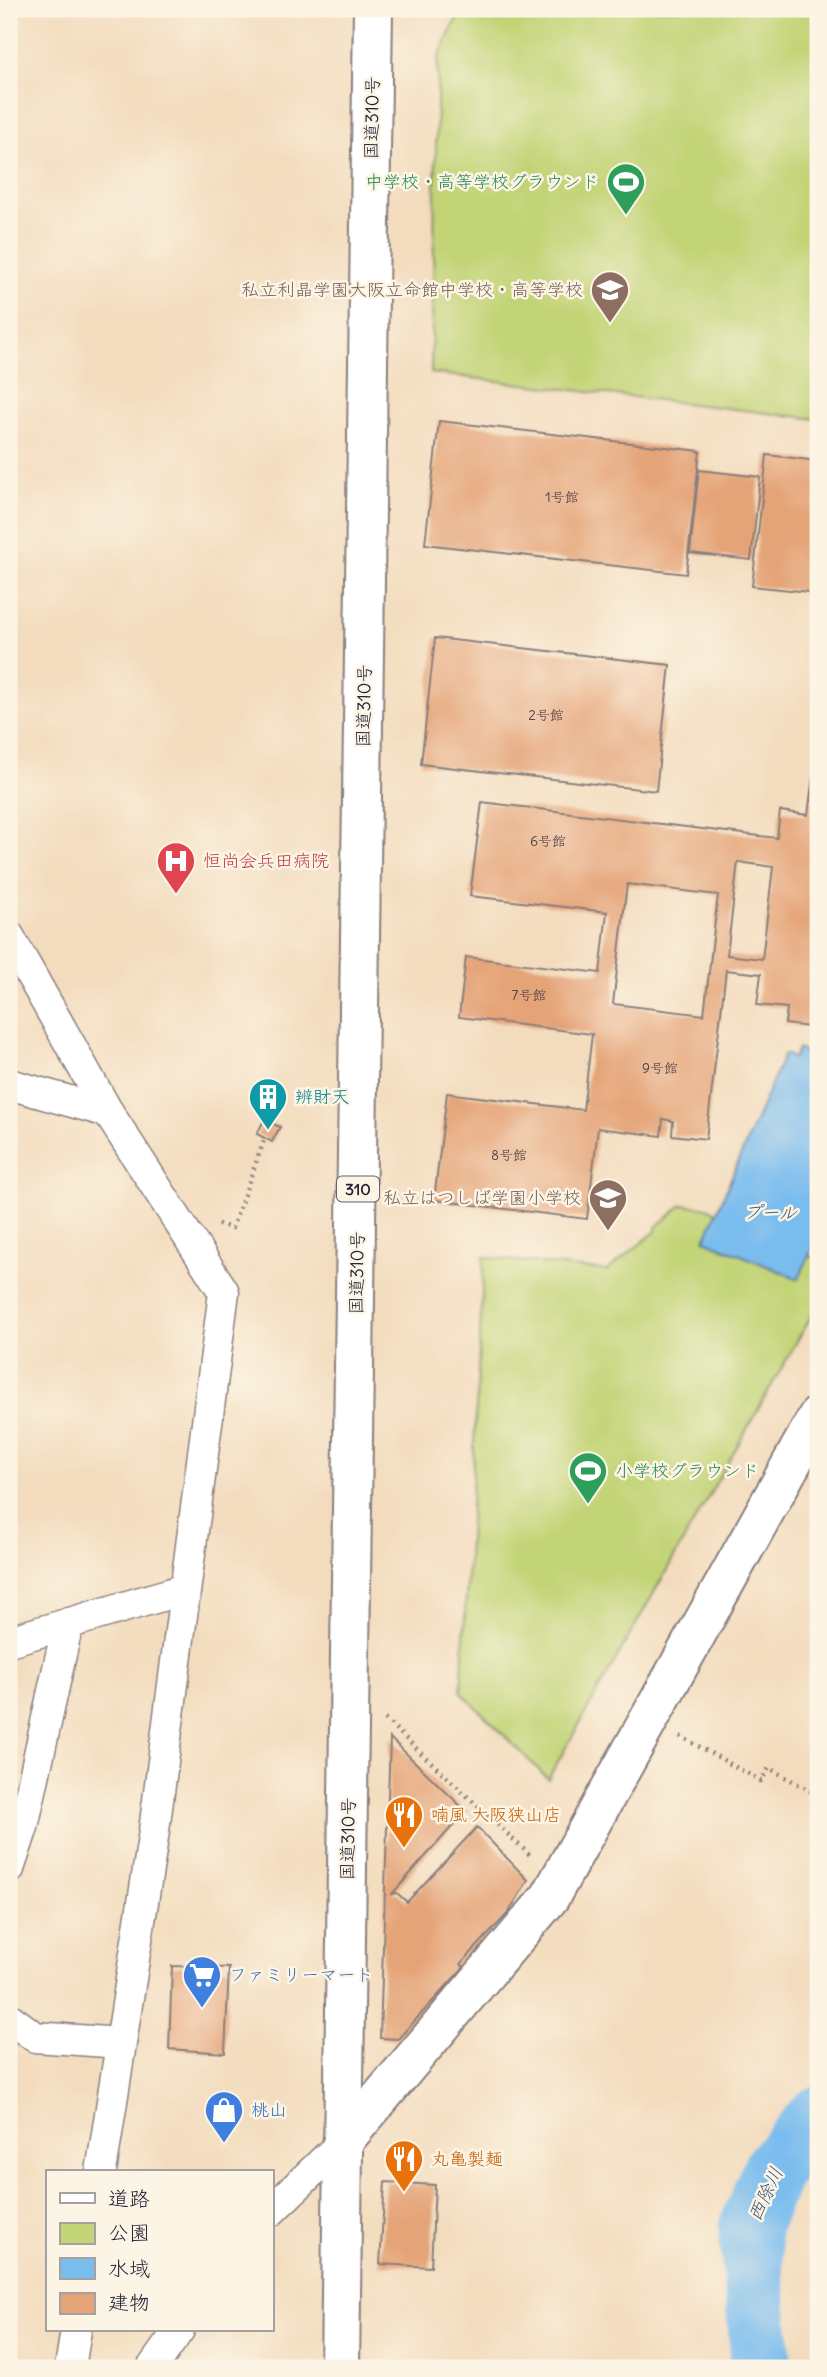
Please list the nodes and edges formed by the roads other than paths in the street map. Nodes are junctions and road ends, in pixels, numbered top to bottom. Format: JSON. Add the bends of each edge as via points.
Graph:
{"nodes":[{"id":1,"x":373,"y":9,"type":"edge"},
{"id":2,"x":9,"y":936,"type":"edge"},
{"id":3,"x":9,"y":1084,"type":"edge"},
{"id":4,"x":108,"y":1112,"type":"junction"},
{"id":5,"x":818,"y":1416,"type":"edge"},
{"id":6,"x":186,"y":1589,"type":"junction"},
{"id":7,"x":68,"y":1623,"type":"junction"},
{"id":8,"x":9,"y":1641,"type":"edge"},
{"id":9,"x":16,"y":1821,"type":"edge"},
{"id":10,"x":9,"y":1869,"type":"edge"},
{"id":11,"x":9,"y":2018,"type":"edge"},
{"id":12,"x":121,"y":2043,"type":"junction"},
{"id":13,"x":342,"y":2143,"type":"junction"},
{"id":14,"x":101,"y":2170,"type":"edge"},
{"id":15,"x":273,"y":2209,"type":"edge"},
{"id":16,"x":76,"y":2332,"type":"edge"},
{"id":17,"x":178,"y":2332,"type":"edge"},
{"id":18,"x":70,"y":2368,"type":"edge"},
{"id":19,"x":152,"y":2368,"type":"edge"},
{"id":20,"x":340,"y":2368,"type":"edge"}],
"edges":[{"from":1,"to":13,"type":"main road","name":"国道310号","number":"310"},
{"from":2,"to":4,"type":"street"},
{"from":3,"to":4,"type":"street"},
{"from":4,"to":6,"type":"street","via":[[224,1292]]},
{"from":5,"to":13,"type":"main road","via":[[550,1897]]},
{"from":6,"to":7,"type":"street"},
{"from":6,"to":12,"type":"street"},
{"from":7,"to":8,"type":"street"},
{"from":7,"to":9,"type":"street"},
{"from":9,"to":10,"type":"street"},
{"from":11,"to":12,"type":"street","via":[[35,2037]]},
{"from":12,"to":14,"type":"street"},
{"from":13,"to":15,"type":"street"},
{"from":13,"to":20,"type":"main road","name":"国道310号","number":"310"},
{"from":16,"to":18,"type":"street"},
{"from":17,"to":19,"type":"street"}]}
